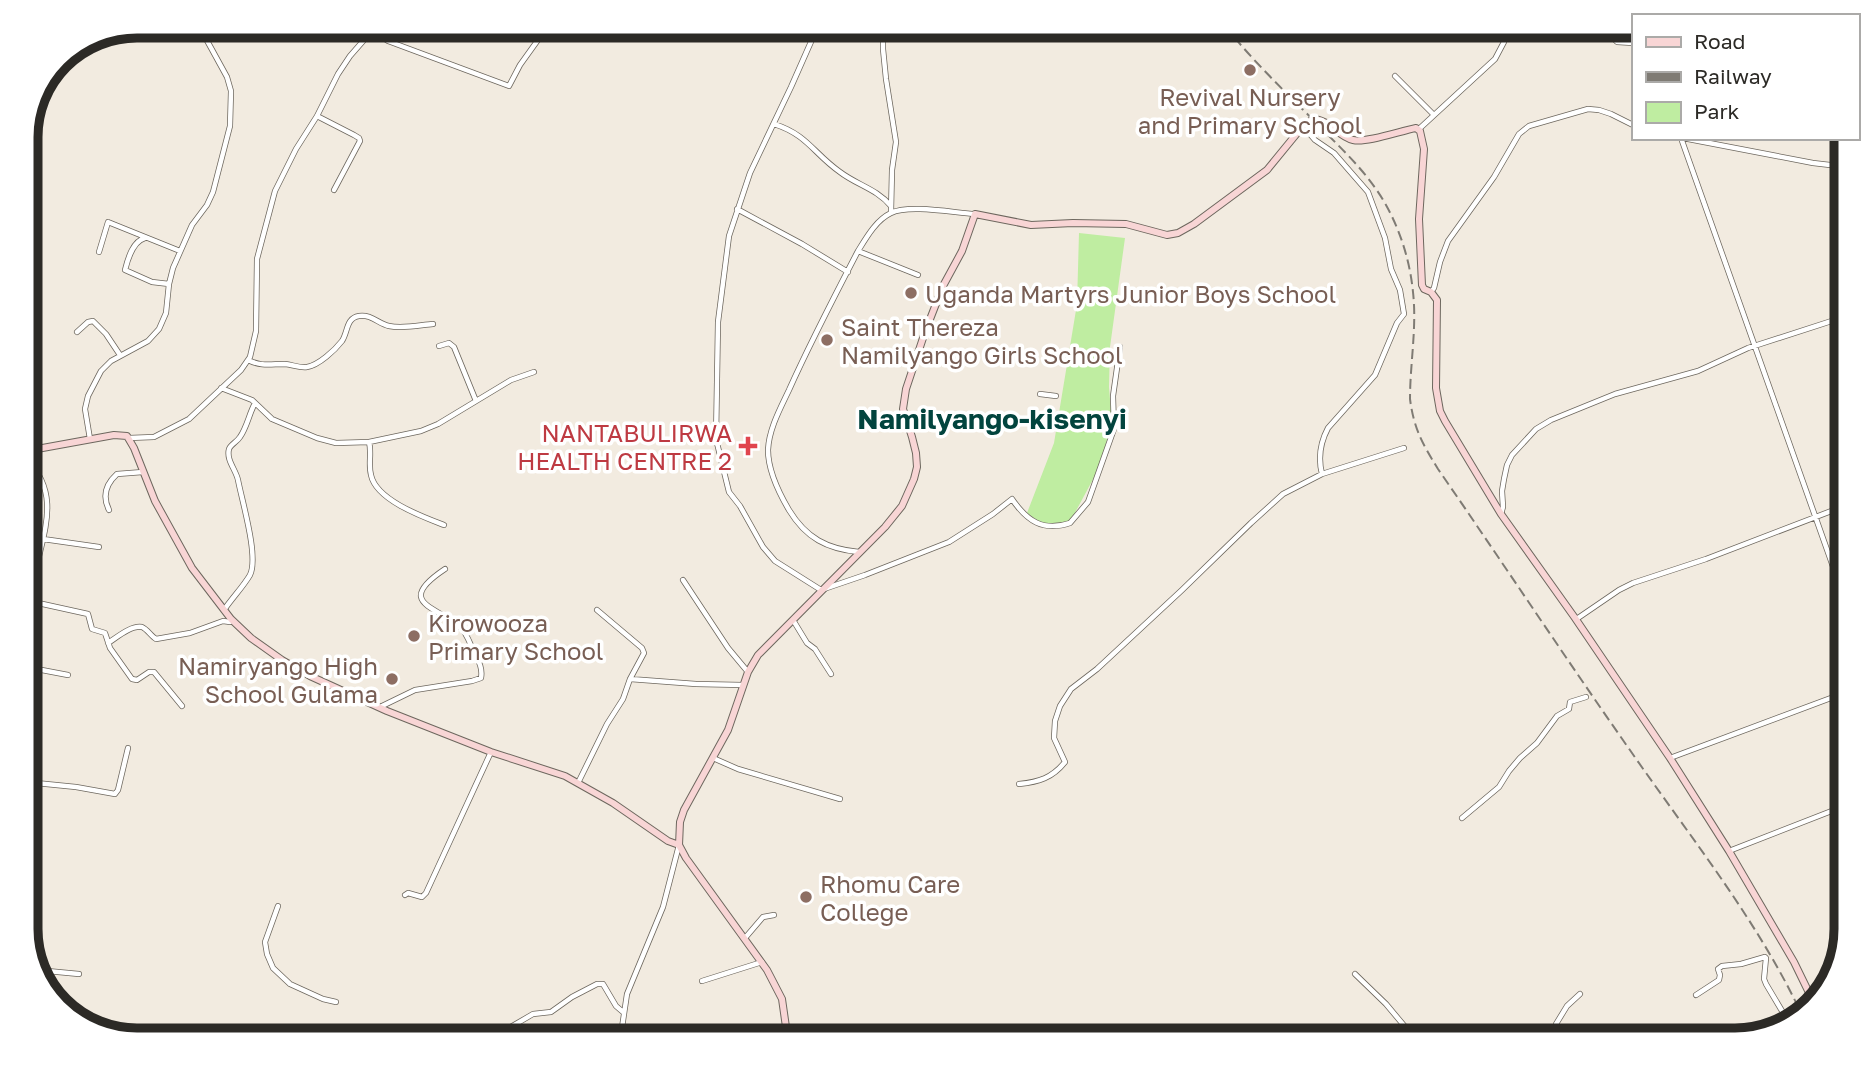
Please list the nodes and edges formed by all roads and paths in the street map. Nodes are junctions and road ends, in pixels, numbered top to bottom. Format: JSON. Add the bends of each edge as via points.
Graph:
{"nodes":[{"id":1,"x":206,"y":38,"type":"edge"},
{"id":2,"x":367,"y":38,"type":"edge"},
{"id":3,"x":383,"y":38,"type":"edge"},
{"id":4,"x":539,"y":38,"type":"edge"},
{"id":5,"x":813,"y":38,"type":"edge"},
{"id":6,"x":883,"y":38,"type":"edge"},
{"id":7,"x":1505,"y":38,"type":"edge"},
{"id":8,"x":1614,"y":38,"type":"edge"},
{"id":9,"x":1632,"y":43,"type":"edge"},
{"id":10,"x":1395,"y":76,"type":"dead end"},
{"id":11,"x":1434,"y":115,"type":"junction"},
{"id":12,"x":317,"y":116,"type":"junction"},
{"id":13,"x":774,"y":124,"type":"junction"},
{"id":14,"x":1632,"y":125,"type":"edge"},
{"id":15,"x":1303,"y":126,"type":"junction"},
{"id":16,"x":1419,"y":129,"type":"junction"},
{"id":17,"x":1683,"y":140,"type":"edge"},
{"id":18,"x":1692,"y":140,"type":"edge"},
{"id":19,"x":1834,"y":165,"type":"edge"},
{"id":20,"x":334,"y":190,"type":"dead end"},
{"id":21,"x":737,"y":209,"type":"junction"},
{"id":22,"x":891,"y":209,"type":"junction"},
{"id":23,"x":975,"y":214,"type":"junction"},
{"id":24,"x":146,"y":237,"type":"junction"},
{"id":25,"x":180,"y":251,"type":"junction"},
{"id":26,"x":858,"y":251,"type":"junction"},
{"id":27,"x":99,"y":252,"type":"dead end"},
{"id":28,"x":848,"y":272,"type":"junction"},
{"id":29,"x":918,"y":275,"type":"dead end"},
{"id":30,"x":169,"y":284,"type":"junction"},
{"id":31,"x":1431,"y":292,"type":"junction"},
{"id":32,"x":1834,"y":320,"type":"edge"},
{"id":33,"x":433,"y":324,"type":"dead end"},
{"id":34,"x":77,"y":332,"type":"dead end"},
{"id":35,"x":439,"y":346,"type":"dead end"},
{"id":36,"x":1120,"y":346,"type":"dead end"},
{"id":37,"x":1756,"y":346,"type":"junction"},
{"id":38,"x":120,"y":355,"type":"junction"},
{"id":39,"x":248,"y":360,"type":"junction"},
{"id":40,"x":534,"y":372,"type":"dead end"},
{"id":41,"x":221,"y":388,"type":"junction"},
{"id":42,"x":1040,"y":394,"type":"dead end"},
{"id":43,"x":1056,"y":397,"type":"dead end"},
{"id":44,"x":476,"y":401,"type":"junction"},
{"id":45,"x":255,"y":402,"type":"junction"},
{"id":46,"x":129,"y":438,"type":"junction"},
{"id":47,"x":90,"y":439,"type":"junction"},
{"id":48,"x":369,"y":442,"type":"junction"},
{"id":49,"x":1404,"y":448,"type":"dead end"},
{"id":50,"x":39,"y":449,"type":"edge"},
{"id":51,"x":142,"y":472,"type":"junction"},
{"id":52,"x":39,"y":474,"type":"edge"},
{"id":53,"x":1322,"y":474,"type":"junction"},
{"id":54,"x":109,"y":510,"type":"dead end"},
{"id":55,"x":1834,"y":510,"type":"edge"},
{"id":56,"x":1501,"y":514,"type":"junction"},
{"id":57,"x":1815,"y":517,"type":"junction"},
{"id":58,"x":444,"y":525,"type":"dead end"},
{"id":59,"x":43,"y":539,"type":"junction"},
{"id":60,"x":99,"y":547,"type":"dead end"},
{"id":61,"x":860,"y":552,"type":"junction"},
{"id":62,"x":39,"y":557,"type":"edge"},
{"id":63,"x":445,"y":569,"type":"dead end"},
{"id":64,"x":1834,"y":570,"type":"edge"},
{"id":65,"x":682,"y":580,"type":"dead end"},
{"id":66,"x":821,"y":590,"type":"junction"},
{"id":67,"x":39,"y":603,"type":"edge"},
{"id":68,"x":224,"y":610,"type":"junction"},
{"id":69,"x":597,"y":610,"type":"dead end"},
{"id":70,"x":1576,"y":618,"type":"junction"},
{"id":71,"x":792,"y":619,"type":"junction"},
{"id":72,"x":230,"y":622,"type":"dead end"},
{"id":73,"x":108,"y":643,"type":"junction"},
{"id":74,"x":39,"y":669,"type":"edge"},
{"id":75,"x":748,"y":672,"type":"junction"},
{"id":76,"x":831,"y":674,"type":"dead end"},
{"id":77,"x":68,"y":675,"type":"dead end"},
{"id":78,"x":630,"y":678,"type":"junction"},
{"id":79,"x":744,"y":685,"type":"junction"},
{"id":80,"x":1586,"y":697,"type":"dead end"},
{"id":81,"x":1834,"y":697,"type":"edge"},
{"id":82,"x":181,"y":706,"type":"dead end"},
{"id":83,"x":379,"y":708,"type":"junction"},
{"id":84,"x":128,"y":748,"type":"dead end"},
{"id":85,"x":491,"y":752,"type":"junction"},
{"id":86,"x":713,"y":758,"type":"junction"},
{"id":87,"x":1670,"y":758,"type":"junction"},
{"id":88,"x":39,"y":783,"type":"edge"},
{"id":89,"x":578,"y":783,"type":"junction"},
{"id":90,"x":1019,"y":784,"type":"dead end"},
{"id":91,"x":840,"y":799,"type":"dead end"},
{"id":92,"x":1834,"y":810,"type":"edge"},
{"id":93,"x":1462,"y":818,"type":"dead end"},
{"id":94,"x":679,"y":845,"type":"junction"},
{"id":95,"x":1729,"y":851,"type":"junction"},
{"id":96,"x":405,"y":895,"type":"dead end"},
{"id":97,"x":278,"y":906,"type":"dead end"},
{"id":98,"x":774,"y":915,"type":"dead end"},
{"id":99,"x":745,"y":938,"type":"junction"},
{"id":100,"x":762,"y":961,"type":"junction"},
{"id":101,"x":48,"y":971,"type":"edge"},
{"id":102,"x":79,"y":974,"type":"dead end"},
{"id":103,"x":1355,"y":974,"type":"dead end"},
{"id":104,"x":702,"y":981,"type":"dead end"},
{"id":105,"x":1580,"y":994,"type":"dead end"},
{"id":106,"x":1696,"y":995,"type":"dead end"},
{"id":107,"x":1810,"y":995,"type":"edge"},
{"id":108,"x":336,"y":1002,"type":"dead end"},
{"id":109,"x":624,"y":1013,"type":"junction"},
{"id":110,"x":1785,"y":1015,"type":"edge"},
{"id":111,"x":508,"y":1028,"type":"edge"},
{"id":112,"x":622,"y":1028,"type":"edge"},
{"id":113,"x":786,"y":1028,"type":"edge"},
{"id":114,"x":1406,"y":1028,"type":"edge"},
{"id":115,"x":1555,"y":1028,"type":"edge"}],
"edges":[{"from":1,"to":25,"type":"street","via":[[230,84],[230,126],[211,198]]},
{"from":2,"to":12,"type":"street","via":[[338,74]]},
{"from":3,"to":4,"type":"street","via":[[509,86]]},
{"from":5,"to":13,"type":"street"},
{"from":6,"to":22,"type":"street","via":[[896,142]]},
{"from":7,"to":11,"type":"street","via":[[1495,59]]},
{"from":8,"to":9,"type":"street"},
{"from":10,"to":11,"type":"street"},
{"from":11,"to":16,"type":"street"},
{"from":12,"to":20,"type":"street","via":[[360,141]]},
{"from":12,"to":39,"type":"street","via":[[272,200],[256,264],[256,331]]},
{"from":13,"to":21,"type":"street"},
{"from":13,"to":22,"type":"street","via":[[803,137],[842,174],[882,195]]},
{"from":14,"to":31,"type":"street","via":[[1588,109],[1529,125],[1448,240]]},
{"from":15,"to":16,"type":"main road","via":[[1317,118],[1356,140]]},
{"from":15,"to":23,"type":"main road","via":[[1268,170],[1194,225],[1172,234],[1126,224],[1031,225]]},
{"from":15,"to":53,"type":"street","via":[[1368,192],[1404,314],[1375,375],[1323,437]]},
{"from":16,"to":31,"type":"main road","via":[[1424,149],[1419,219],[1422,285]]},
{"from":17,"to":37,"type":"street"},
{"from":18,"to":19,"type":"street"},
{"from":21,"to":28,"type":"street"},
{"from":21,"to":66,"type":"street","via":[[718,323],[716,439],[729,492],[763,547],[775,561]]},
{"from":22,"to":23,"type":"street"},
{"from":22,"to":26,"type":"street"},
{"from":23,"to":61,"type":"main road","via":[[925,332],[904,396],[903,410],[916,453],[914,479],[902,506]]},
{"from":24,"to":25,"type":"street"},
{"from":24,"to":27,"type":"street","via":[[108,222]]},
{"from":24,"to":30,"type":"street","via":[[136,243],[125,270]]},
{"from":25,"to":30,"type":"street"},
{"from":26,"to":28,"type":"street"},
{"from":26,"to":29,"type":"street"},
{"from":28,"to":61,"type":"street","via":[[777,415],[769,459],[780,495],[810,536]]},
{"from":30,"to":38,"type":"street","via":[[159,329],[148,341]]},
{"from":31,"to":56,"type":"main road","via":[[1437,300],[1440,411]]},
{"from":32,"to":37,"type":"street"},
{"from":33,"to":39,"type":"street","via":[[393,327],[361,315],[350,321],[339,344],[309,367],[263,366]]},
{"from":34,"to":38,"type":"street","via":[[93,321]]},
{"from":35,"to":44,"type":"street","via":[[449,343],[454,347]]},
{"from":36,"to":66,"type":"street","via":[[1114,429],[1089,500],[1072,522],[1039,525],[1012,499],[949,542]]},
{"from":37,"to":56,"type":"street","via":[[1698,371],[1615,394],[1551,419],[1512,455]]},
{"from":37,"to":57,"type":"street"},
{"from":38,"to":47,"type":"street","via":[[101,372],[85,402]]},
{"from":39,"to":41,"type":"street"},
{"from":40,"to":44,"type":"street"},
{"from":41,"to":45,"type":"street"},
{"from":41,"to":46,"type":"street","via":[[180,424],[154,437]]},
{"from":42,"to":43,"type":"street"},
{"from":44,"to":48,"type":"street","via":[[421,431]]},
{"from":45,"to":48,"type":"street","via":[[272,419],[317,438],[336,443]]},
{"from":45,"to":68,"type":"street","via":[[239,439],[229,450],[246,516],[252,567]]},
{"from":46,"to":47,"type":"main road"},
{"from":46,"to":51,"type":"main road"},
{"from":47,"to":50,"type":"main road"},
{"from":48,"to":58,"type":"street","via":[[374,483],[400,507]]},
{"from":49,"to":53,"type":"street"},
{"from":51,"to":54,"type":"street","via":[[117,474],[109,482],[105,496]]},
{"from":51,"to":68,"type":"main road","via":[[192,568]]},
{"from":52,"to":59,"type":"street","via":[[48,516]]},
{"from":53,"to":90,"type":"street","via":[[1283,494],[1072,689],[1055,721],[1054,738],[1065,762],[1038,782]]},
{"from":55,"to":57,"type":"street"},
{"from":56,"to":70,"type":"main road"},
{"from":57,"to":64,"type":"street"},
{"from":57,"to":70,"type":"street","via":[[1633,583]]},
{"from":59,"to":60,"type":"street"},
{"from":59,"to":62,"type":"street"},
{"from":61,"to":66,"type":"main road"},
{"from":63,"to":83,"type":"street","via":[[425,584],[422,601],[464,632],[482,670],[481,678],[415,690]]},
{"from":65,"to":75,"type":"street"},
{"from":66,"to":71,"type":"main road"},
{"from":67,"to":73,"type":"street","via":[[88,614],[92,629],[105,633]]},
{"from":68,"to":83,"type":"main road","via":[[251,638],[282,660]]},
{"from":69,"to":78,"type":"street","via":[[644,650]]},
{"from":70,"to":87,"type":"main road"},
{"from":71,"to":75,"type":"main road"},
{"from":71,"to":76,"type":"street"},
{"from":72,"to":73,"type":"street","via":[[159,639],[139,627]]},
{"from":73,"to":82,"type":"street","via":[[132,679],[154,672]]},
{"from":74,"to":77,"type":"street"},
{"from":75,"to":79,"type":"main road"},
{"from":78,"to":79,"type":"street"},
{"from":78,"to":89,"type":"street"},
{"from":79,"to":86,"type":"main road"},
{"from":80,"to":93,"type":"street","via":[[1570,702],[1569,709],[1557,716],[1499,787]]},
{"from":81,"to":87,"type":"street"},
{"from":83,"to":85,"type":"main road"},
{"from":84,"to":88,"type":"street","via":[[115,794]]},
{"from":85,"to":89,"type":"main road"},
{"from":85,"to":96,"type":"street","via":[[425,895]]},
{"from":86,"to":91,"type":"street"},
{"from":86,"to":94,"type":"main road","via":[[684,810]]},
{"from":87,"to":95,"type":"main road"},
{"from":89,"to":94,"type":"main road"},
{"from":92,"to":95,"type":"street"},
{"from":94,"to":99,"type":"main road"},
{"from":94,"to":109,"type":"street","via":[[663,907],[631,983]]},
{"from":95,"to":107,"type":"main road"},
{"from":97,"to":108,"type":"street","via":[[265,942],[273,968],[290,984]]},
{"from":98,"to":99,"type":"street","via":[[763,917]]},
{"from":99,"to":100,"type":"main road"},
{"from":100,"to":104,"type":"street"},
{"from":100,"to":113,"type":"main road","via":[[782,999]]},
{"from":101,"to":102,"type":"street"},
{"from":103,"to":114,"type":"street"},
{"from":105,"to":115,"type":"street"},
{"from":106,"to":110,"type":"street","via":[[1719,981],[1722,965],[1765,957],[1764,979]]},
{"from":109,"to":111,"type":"street","via":[[604,985],[597,984],[551,1012],[533,1014]]},
{"from":109,"to":112,"type":"street"}]}
